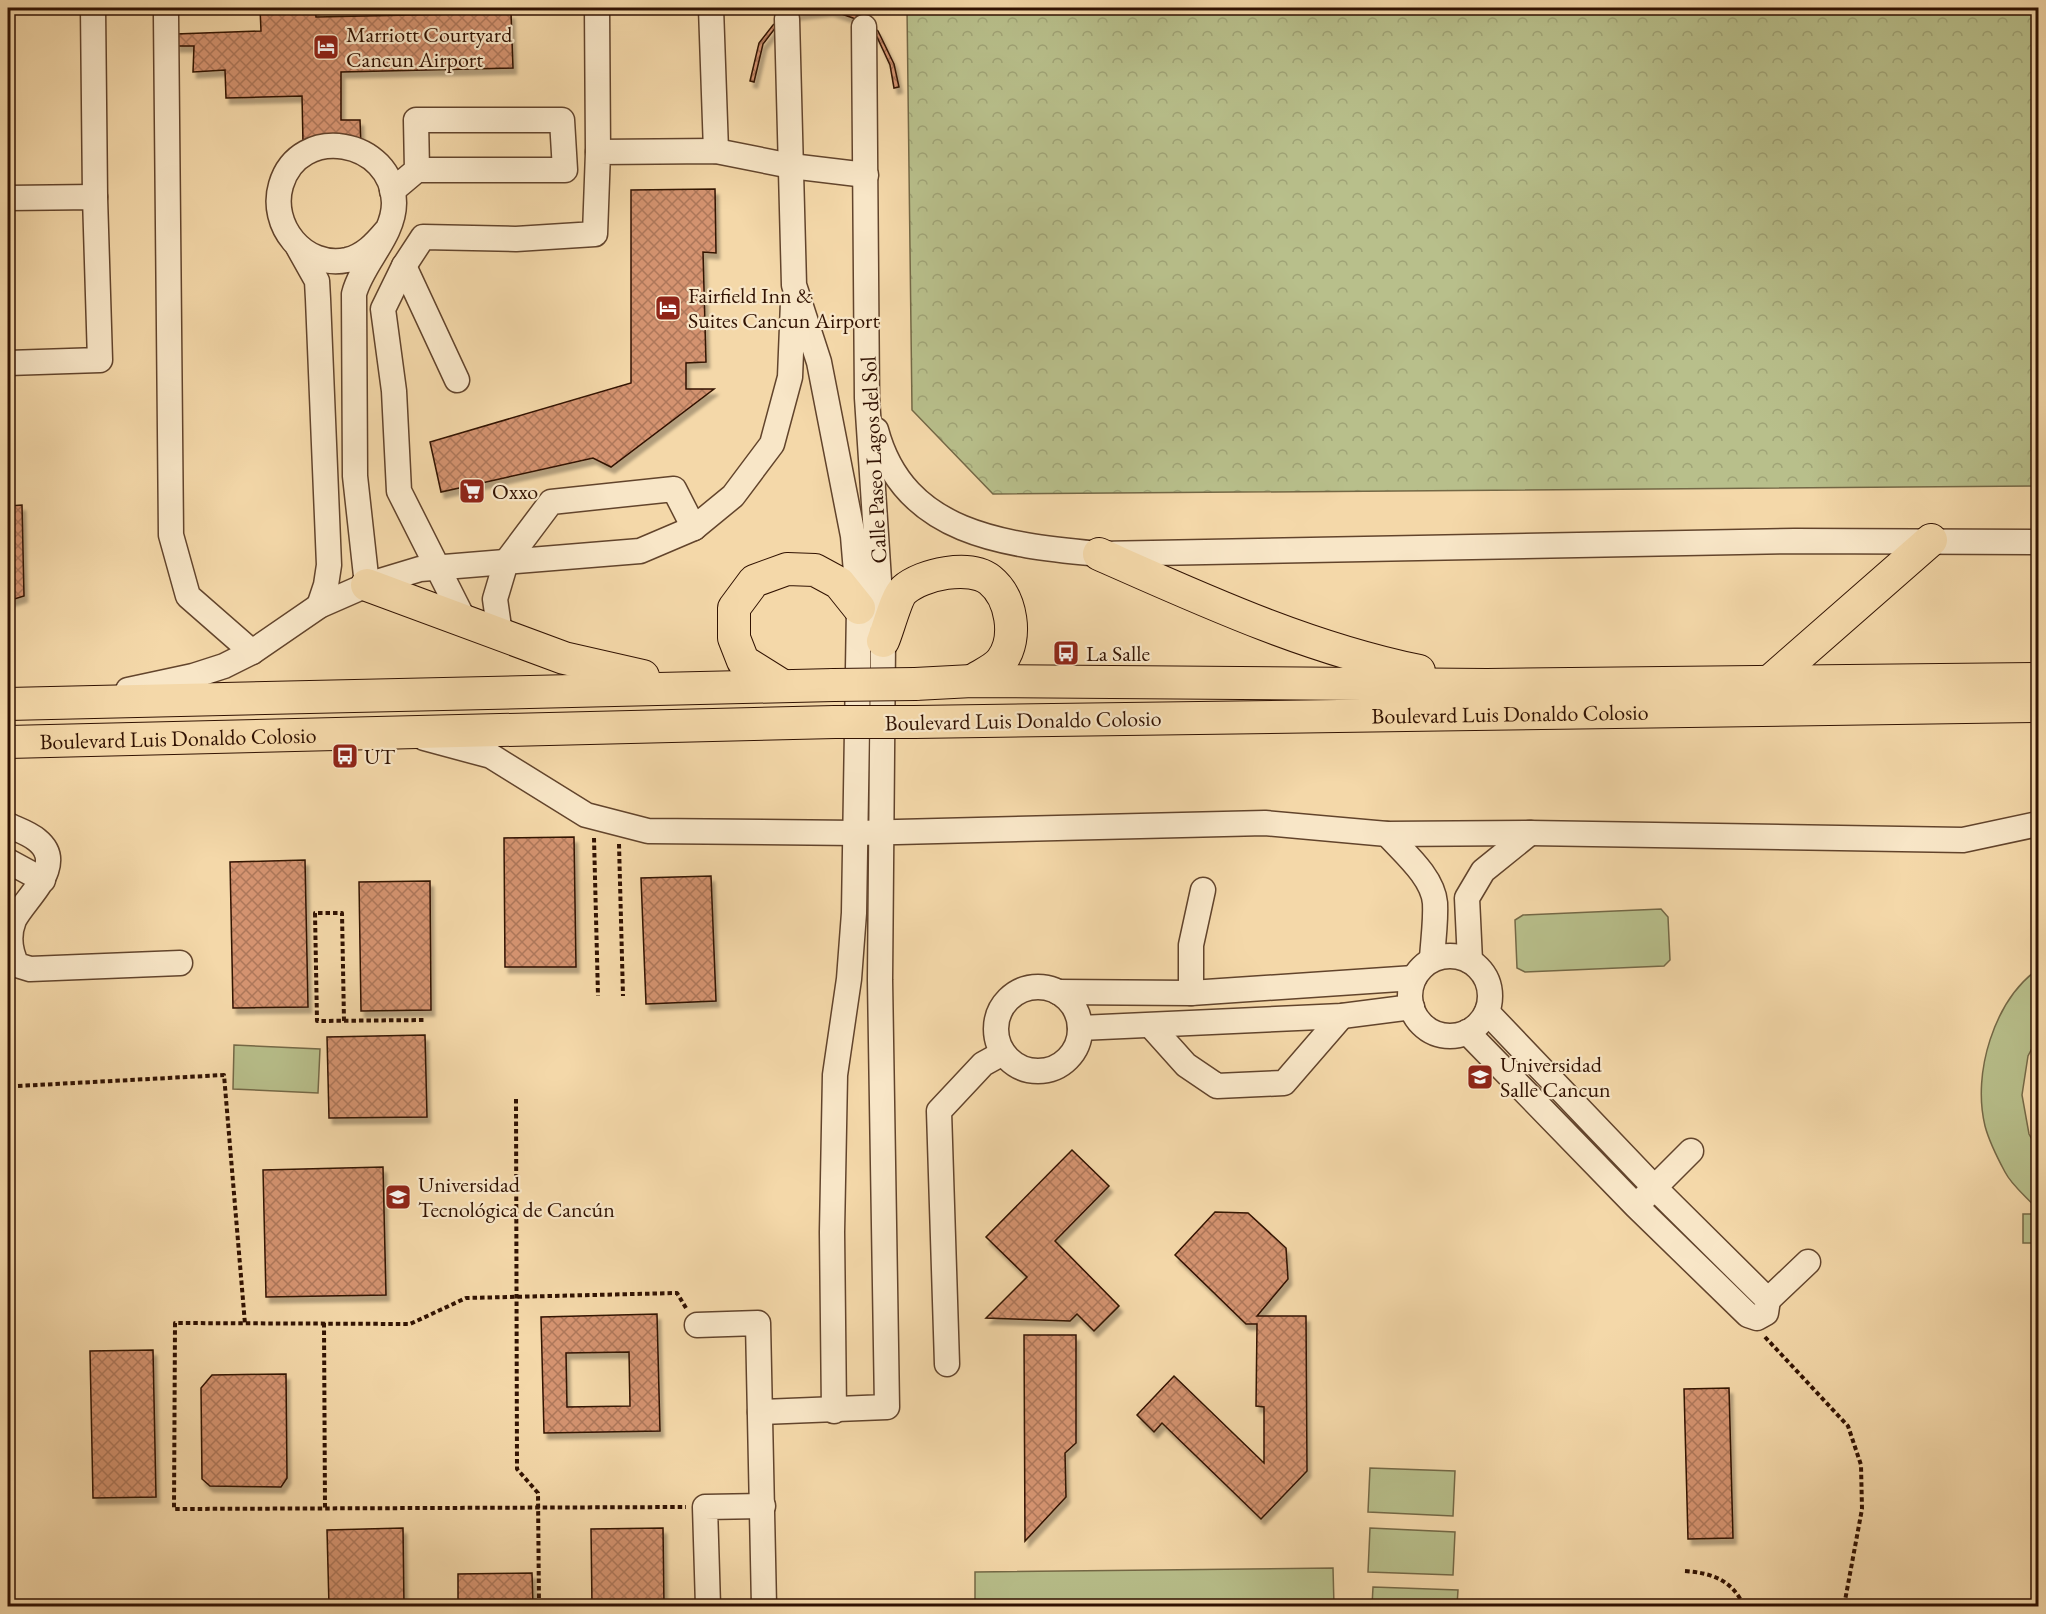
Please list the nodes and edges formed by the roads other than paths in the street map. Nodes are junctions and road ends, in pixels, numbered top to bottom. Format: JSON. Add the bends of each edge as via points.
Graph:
{"nodes":[{"id":1,"x":93,"y":8,"type":"edge"},
{"id":2,"x":597,"y":8,"type":"edge"},
{"id":3,"x":711,"y":8,"type":"edge"},
{"id":4,"x":787,"y":14,"type":"edge"},
{"id":5,"x":165,"y":16,"type":"dead end"},
{"id":6,"x":865,"y":18,"type":"edge"},
{"id":7,"x":716,"y":151,"type":"junction"},
{"id":8,"x":598,"y":152,"type":"junction"},
{"id":9,"x":791,"y":166,"type":"junction"},
{"id":10,"x":417,"y":170,"type":"junction"},
{"id":11,"x":866,"y":175,"type":"junction"},
{"id":12,"x":392,"y":190,"type":"junction"},
{"id":13,"x":95,"y":197,"type":"junction"},
{"id":14,"x":8,"y":198,"type":"edge"},
{"id":15,"x":386,"y":231,"type":"junction"},
{"id":16,"x":298,"y":247,"type":"junction"},
{"id":17,"x":404,"y":266,"type":"junction"},
{"id":18,"x":317,"y":281,"type":"junction"},
{"id":19,"x":357,"y":281,"type":"junction"},
{"id":20,"x":794,"y":285,"type":"junction"},
{"id":21,"x":8,"y":363,"type":"edge"},
{"id":22,"x":457,"y":380,"type":"dead end"},
{"id":23,"x":867,"y":398,"type":"junction"},
{"id":24,"x":694,"y":528,"type":"junction"},
{"id":25,"x":1931,"y":540,"type":"junction"},
{"id":26,"x":2038,"y":542,"type":"edge"},
{"id":27,"x":1099,"y":554,"type":"junction"},
{"id":28,"x":506,"y":561,"type":"junction"},
{"id":29,"x":438,"y":568,"type":"junction"},
{"id":30,"x":367,"y":585,"type":"junction"},
{"id":31,"x":319,"y":606,"type":"junction"},
{"id":32,"x":859,"y":608,"type":"junction"},
{"id":33,"x":464,"y":620,"type":"junction"},
{"id":34,"x":500,"y":634,"type":"junction"},
{"id":35,"x":884,"y":641,"type":"junction"},
{"id":36,"x":252,"y":652,"type":"junction"},
{"id":37,"x":2038,"y":679,"type":"edge"},
{"id":38,"x":972,"y":681,"type":"junction"},
{"id":39,"x":1769,"y":682,"type":"junction"},
{"id":40,"x":1487,"y":685,"type":"junction"},
{"id":41,"x":783,"y":686,"type":"junction"},
{"id":42,"x":709,"y":687,"type":"junction"},
{"id":43,"x":17,"y":704,"type":"edge"},
{"id":44,"x":2038,"y":706,"type":"edge"},
{"id":45,"x":405,"y":733,"type":"junction"},
{"id":46,"x":16,"y":746,"type":"edge"},
{"id":47,"x":2038,"y":824,"type":"edge"},
{"id":48,"x":8,"y":825,"type":"edge"},
{"id":49,"x":868,"y":831,"type":"junction"},
{"id":50,"x":1530,"y":833,"type":"junction"},
{"id":51,"x":1388,"y":834,"type":"junction"},
{"id":52,"x":8,"y":861,"type":"edge"},
{"id":53,"x":43,"y":880,"type":"junction"},
{"id":54,"x":1203,"y":890,"type":"dead end"},
{"id":55,"x":15,"y":905,"type":"edge"},
{"id":56,"x":1432,"y":960,"type":"junction"},
{"id":57,"x":1470,"y":961,"type":"junction"},
{"id":58,"x":180,"y":963,"type":"dead end"},
{"id":59,"x":1414,"y":978,"type":"junction"},
{"id":60,"x":849,"y":979,"type":"junction"},
{"id":61,"x":880,"y":980,"type":"junction"},
{"id":62,"x":1058,"y":992,"type":"junction"},
{"id":63,"x":1191,"y":993,"type":"junction"},
{"id":64,"x":1412,"y":1007,"type":"junction"},
{"id":65,"x":1487,"y":1012,"type":"junction"},
{"id":66,"x":1342,"y":1016,"type":"junction"},
{"id":67,"x":1151,"y":1026,"type":"junction"},
{"id":68,"x":1080,"y":1028,"type":"junction"},
{"id":69,"x":1467,"y":1032,"type":"junction"},
{"id":70,"x":1003,"y":1053,"type":"junction"},
{"id":71,"x":1691,"y":1151,"type":"dead end"},
{"id":72,"x":1654,"y":1188,"type":"junction"},
{"id":73,"x":1636,"y":1206,"type":"junction"},
{"id":74,"x":1808,"y":1262,"type":"dead end"},
{"id":75,"x":1768,"y":1300,"type":"junction"},
{"id":76,"x":697,"y":1325,"type":"road end"},
{"id":77,"x":947,"y":1364,"type":"dead end"},
{"id":78,"x":834,"y":1411,"type":"junction"},
{"id":79,"x":760,"y":1412,"type":"junction"},
{"id":80,"x":763,"y":1506,"type":"junction"},
{"id":81,"x":708,"y":1606,"type":"edge"},
{"id":82,"x":764,"y":1606,"type":"edge"}],
"edges":[{"from":1,"to":13,"type":"street"},
{"from":2,"to":8,"type":"street"},
{"from":3,"to":7,"type":"street"},
{"from":4,"to":9,"type":"street","name":"Calle Paseo Lagos del Sol"},
{"from":5,"to":36,"type":"street","via":[[171,535],[188,596]]},
{"from":6,"to":11,"type":"street","name":"Calle Paseo Lagos del Sol"},
{"from":7,"to":8,"type":"street"},
{"from":7,"to":9,"type":"street"},
{"from":8,"to":17,"type":"street","via":[[595,234],[516,239],[423,237]]},
{"from":9,"to":11,"type":"street"},
{"from":9,"to":20,"type":"street","name":"Calle Paseo Lagos del Sol"},
{"from":10,"to":10,"type":"street","via":[[565,170],[562,120],[416,120]]},
{"from":10,"to":12,"type":"street"},
{"from":11,"to":23,"type":"street","name":"Calle Paseo Lagos del Sol"},
{"from":12,"to":15,"type":"street","via":[[394,204]]},
{"from":12,"to":16,"type":"street","via":[[380,166],[359,150],[332,145],[306,153],[287,172],[278,198],[283,225]]},
{"from":13,"to":14,"type":"street"},
{"from":13,"to":21,"type":"street","via":[[100,360]]},
{"from":15,"to":16,"type":"street","via":[[370,250],[346,260],[321,259]]},
{"from":15,"to":19,"type":"street"},
{"from":16,"to":18,"type":"street"},
{"from":17,"to":22,"type":"street"},
{"from":17,"to":29,"type":"street","via":[[383,309],[394,391],[399,491]]},
{"from":18,"to":19,"type":"street"},
{"from":18,"to":31,"type":"street","via":[[329,565]]},
{"from":19,"to":30,"type":"street","via":[[355,476]]},
{"from":20,"to":24,"type":"street","via":[[790,377],[772,444],[733,496]]},
{"from":20,"to":32,"type":"street","name":"Calle Paseo Lagos del Sol","via":[[821,374],[853,536]]},
{"from":23,"to":27,"type":"street","via":[[879,442],[901,480],[929,510],[973,534],[1022,546]]},
{"from":23,"to":35,"type":"street","name":"Calle Paseo Lagos del Sol"},
{"from":24,"to":28,"type":"street","via":[[640,551]]},
{"from":24,"to":28,"type":"street","via":[[674,489],[551,502]]},
{"from":25,"to":26,"type":"street"},
{"from":25,"to":27,"type":"street"},
{"from":25,"to":39,"type":"main road"},
{"from":27,"to":40,"type":"main road","via":[[1233,613],[1363,659]]},
{"from":28,"to":29,"type":"street"},
{"from":28,"to":34,"type":"street","via":[[495,599]]},
{"from":29,"to":30,"type":"street","via":[[420,569]]},
{"from":29,"to":33,"type":"street"},
{"from":30,"to":31,"type":"street"},
{"from":30,"to":33,"type":"main road"},
{"from":31,"to":36,"type":"street"},
{"from":32,"to":41,"type":"main road","via":[[839,584],[815,570],[787,569],[754,581],[734,608],[734,638],[744,661]]},
{"from":32,"to":49,"type":"street","name":"Calle Paseo Lagos del Sol"},
{"from":33,"to":34,"type":"main road"},
{"from":34,"to":42,"type":"main road","via":[[587,665]]},
{"from":35,"to":38,"type":"main road","via":[[902,591],[929,575],[962,572],[990,580],[1008,605],[1012,636],[1002,661]]},
{"from":35,"to":49,"type":"street","name":"Calle Paseo Lagos del Sol"},
{"from":36,"to":43,"type":"street","via":[[214,669],[152,686]]},
{"from":37,"to":39,"type":"main road","name":"Boulevard Luis Donaldo Colosio"},
{"from":38,"to":40,"type":"main road","name":"Boulevard Luis Donaldo Colosio"},
{"from":38,"to":41,"type":"main road","name":"Boulevard Luis Donaldo Colosio","bridge":true},
{"from":39,"to":40,"type":"main road","name":"Boulevard Luis Donaldo Colosio"},
{"from":41,"to":42,"type":"main road","name":"Boulevard Luis Donaldo Colosio"},
{"from":42,"to":43,"type":"main road","name":"Boulevard Luis Donaldo Colosio"},
{"from":44,"to":45,"type":"main road","name":"Boulevard Luis Donaldo Colosio","bridge":true,"via":[[835,722]]},
{"from":45,"to":46,"type":"main road","name":"Boulevard Luis Donaldo Colosio"},
{"from":45,"to":49,"type":"street","via":[[491,756],[586,815],[648,831]]},
{"from":47,"to":50,"type":"street","via":[[1963,840]]},
{"from":48,"to":53,"type":"street","via":[[37,840],[44,850]]},
{"from":49,"to":51,"type":"street","via":[[1265,822]]},
{"from":49,"to":60,"type":"street"},
{"from":49,"to":61,"type":"street"},
{"from":50,"to":51,"type":"street"},
{"from":50,"to":57,"type":"street","via":[[1483,871],[1467,898]]},
{"from":51,"to":56,"type":"street","via":[[1432,890]]},
{"from":52,"to":53,"type":"street"},
{"from":53,"to":55,"type":"street"},
{"from":54,"to":63,"type":"street","via":[[1191,945]]},
{"from":55,"to":58,"type":"street","via":[[10,951],[16,965],[30,969]]},
{"from":56,"to":57,"type":"street","via":[[1445,956]]},
{"from":56,"to":59,"type":"street"},
{"from":57,"to":65,"type":"street","via":[[1486,977]]},
{"from":59,"to":63,"type":"street"},
{"from":59,"to":64,"type":"street"},
{"from":60,"to":61,"type":"street"},
{"from":60,"to":78,"type":"street","via":[[835,1087]]},
{"from":61,"to":78,"type":"street","via":[[887,1407]]},
{"from":62,"to":63,"type":"street"},
{"from":62,"to":68,"type":"street","via":[[1073,1007]]},
{"from":62,"to":70,"type":"street","via":[[1030,988],[1007,1001],[996,1026]]},
{"from":64,"to":66,"type":"street"},
{"from":64,"to":69,"type":"street","via":[[1423,1024],[1440,1035]]},
{"from":65,"to":69,"type":"street"},
{"from":65,"to":72,"type":"street"},
{"from":66,"to":67,"type":"street"},
{"from":66,"to":67,"type":"street","via":[[1284,1083],[1217,1086],[1186,1065]]},
{"from":67,"to":68,"type":"street"},
{"from":68,"to":70,"type":"street","via":[[1072,1053],[1051,1069],[1024,1069]]},
{"from":69,"to":73,"type":"street"},
{"from":70,"to":77,"type":"street","via":[[983,1064],[939,1111]]},
{"from":71,"to":72,"type":"street"},
{"from":72,"to":73,"type":"street"},
{"from":72,"to":75,"type":"street"},
{"from":73,"to":75,"type":"street","via":[[1748,1315],[1756,1318],[1766,1313]]},
{"from":74,"to":75,"type":"street"},
{"from":76,"to":79,"type":"street","via":[[758,1323]]},
{"from":78,"to":79,"type":"street"},
{"from":79,"to":80,"type":"street"},
{"from":80,"to":81,"type":"street","via":[[705,1507]]},
{"from":80,"to":82,"type":"street"}]}
